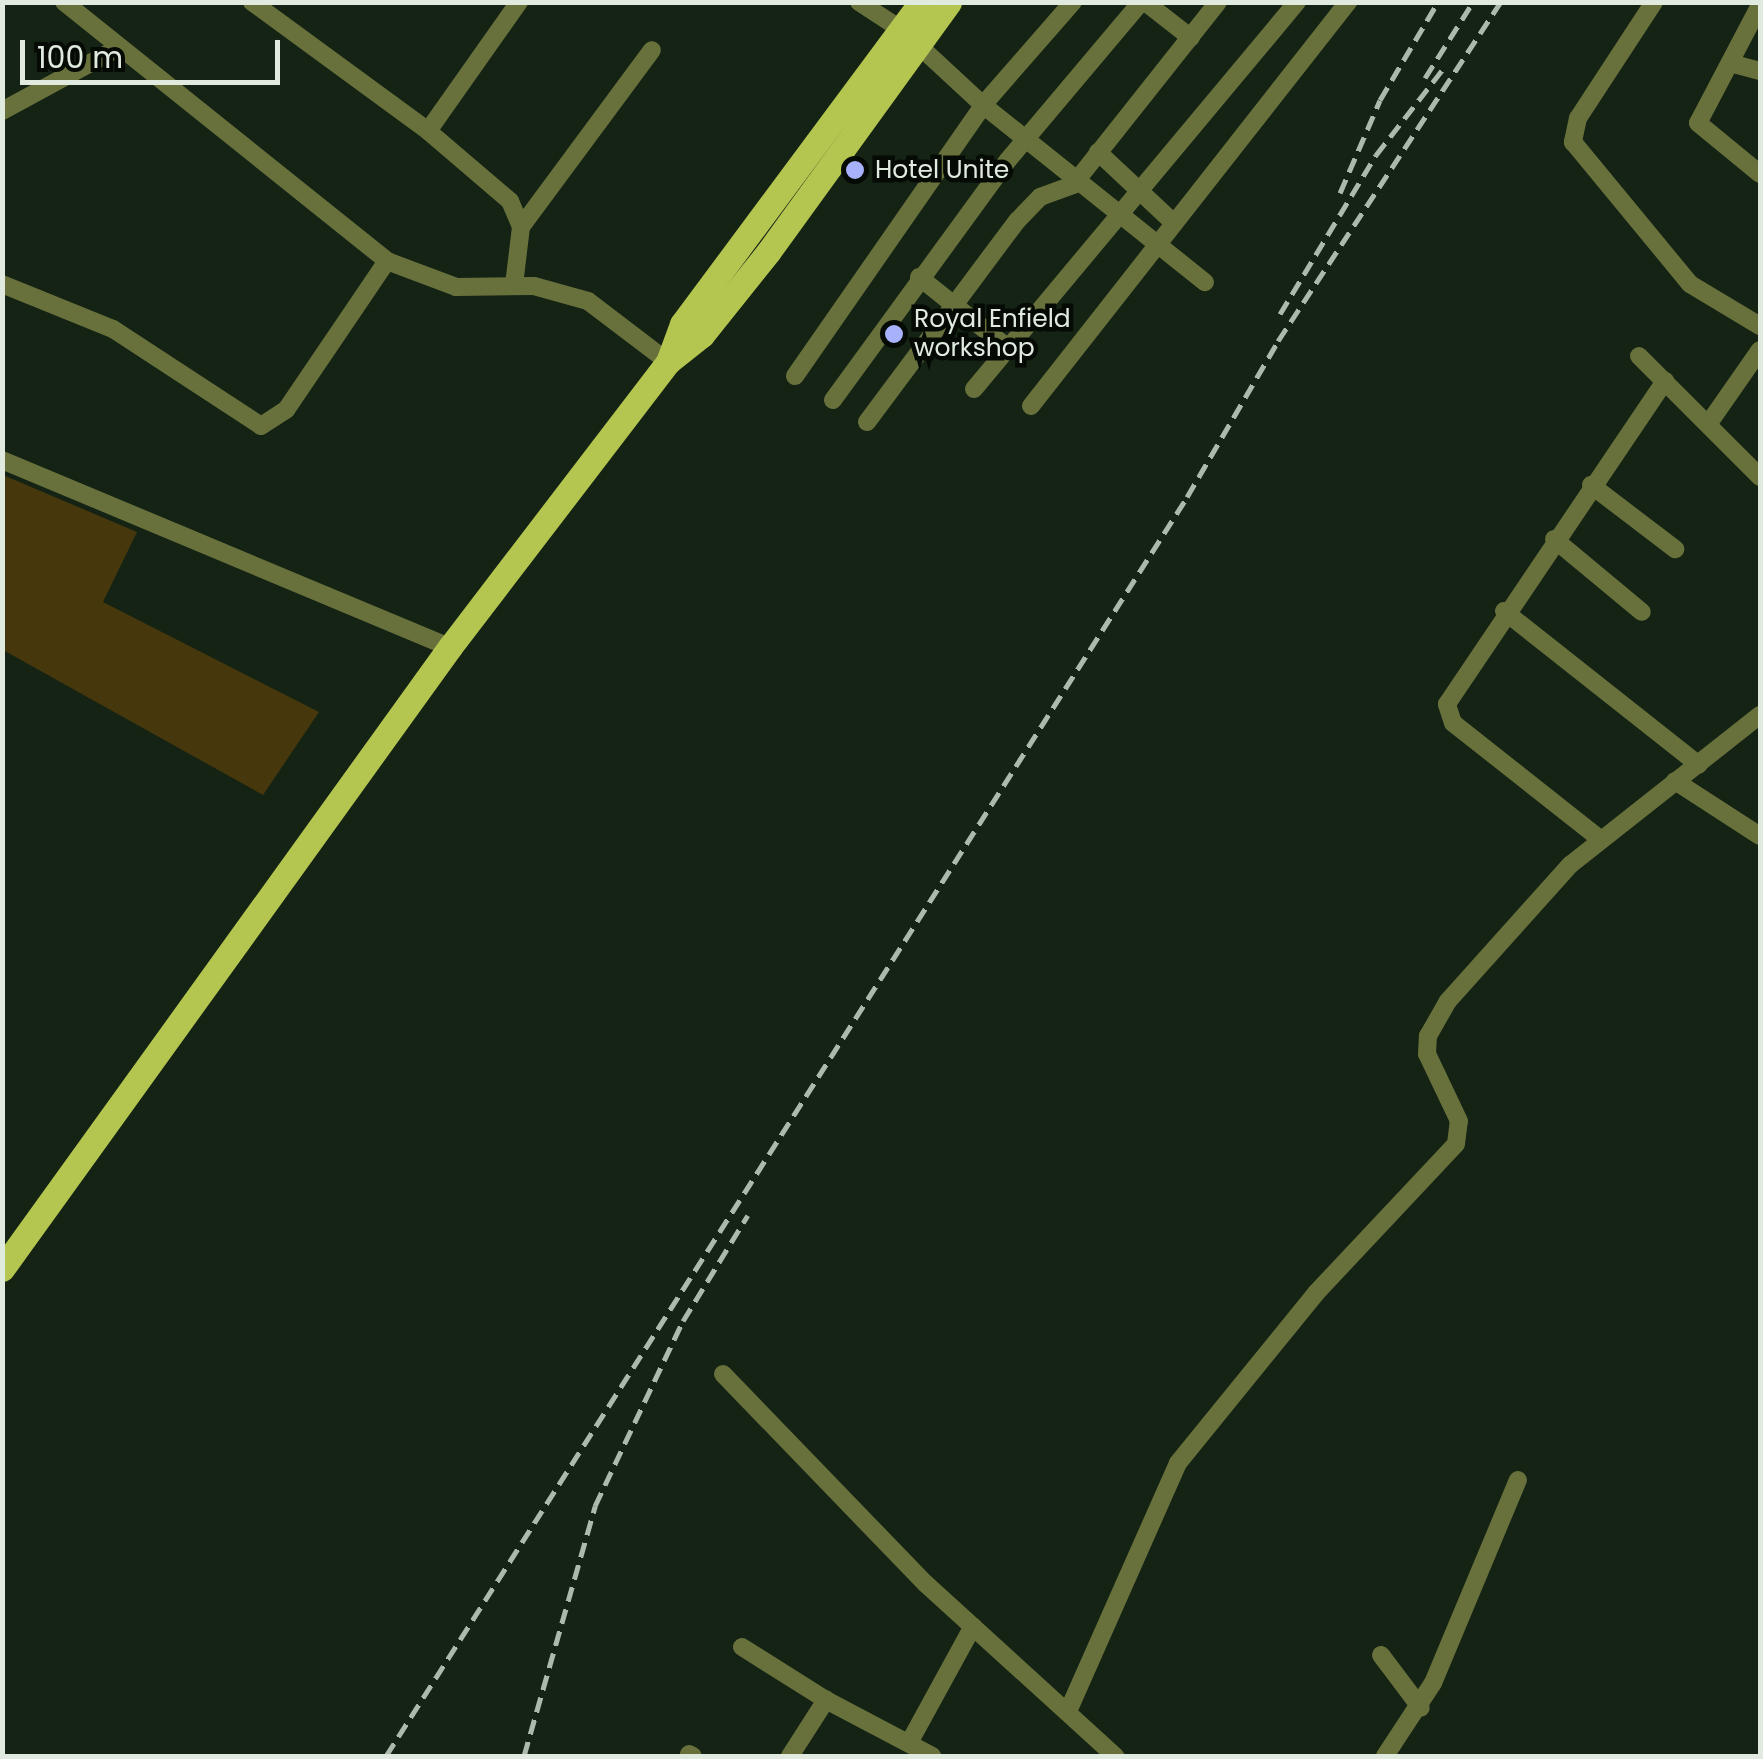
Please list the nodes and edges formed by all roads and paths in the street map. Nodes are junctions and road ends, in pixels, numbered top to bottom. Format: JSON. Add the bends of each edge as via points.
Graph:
{"nodes":[{"id":1,"x":64,"y":2,"type":"edge"},
{"id":2,"x":252,"y":2,"type":"edge"},
{"id":3,"x":519,"y":2,"type":"edge"},
{"id":4,"x":858,"y":2,"type":"edge"},
{"id":5,"x":921,"y":2,"type":"edge"},
{"id":6,"x":949,"y":2,"type":"edge"},
{"id":7,"x":1073,"y":2,"type":"edge"},
{"id":8,"x":1143,"y":2,"type":"edge"},
{"id":9,"x":1218,"y":2,"type":"edge"},
{"id":10,"x":1297,"y":2,"type":"edge"},
{"id":11,"x":1348,"y":2,"type":"edge"},
{"id":12,"x":1654,"y":2,"type":"edge"},
{"id":13,"x":1760,"y":5,"type":"edge"},
{"id":14,"x":1191,"y":38,"type":"junction"},
{"id":15,"x":909,"y":40,"type":"junction"},
{"id":16,"x":118,"y":48,"type":"junction"},
{"id":17,"x":652,"y":50,"type":"dead end"},
{"id":18,"x":1730,"y":63,"type":"junction"},
{"id":19,"x":1760,"y":71,"type":"edge"},
{"id":20,"x":982,"y":105,"type":"junction"},
{"id":21,"x":2,"y":111,"type":"edge"},
{"id":22,"x":428,"y":131,"type":"junction"},
{"id":23,"x":1026,"y":139,"type":"junction"},
{"id":24,"x":1098,"y":152,"type":"junction"},
{"id":25,"x":1760,"y":174,"type":"edge"},
{"id":26,"x":1077,"y":181,"type":"junction"},
{"id":27,"x":1142,"y":190,"type":"junction"},
{"id":28,"x":1122,"y":214,"type":"junction"},
{"id":29,"x":1174,"y":222,"type":"junction"},
{"id":30,"x":521,"y":227,"type":"junction"},
{"id":31,"x":1157,"y":244,"type":"junction"},
{"id":32,"x":388,"y":261,"type":"junction"},
{"id":33,"x":919,"y":277,"type":"junction"},
{"id":34,"x":1206,"y":282,"type":"dead end"},
{"id":35,"x":2,"y":284,"type":"edge"},
{"id":36,"x":514,"y":285,"type":"junction"},
{"id":37,"x":952,"y":304,"type":"junction"},
{"id":38,"x":1760,"y":326,"type":"edge"},
{"id":39,"x":1008,"y":348,"type":"junction"},
{"id":40,"x":1760,"y":350,"type":"edge"},
{"id":41,"x":1639,"y":356,"type":"dead end"},
{"id":42,"x":668,"y":362,"type":"junction"},
{"id":43,"x":795,"y":376,"type":"dead end"},
{"id":44,"x":1665,"y":381,"type":"junction"},
{"id":45,"x":974,"y":389,"type":"dead end"},
{"id":46,"x":833,"y":400,"type":"dead end"},
{"id":47,"x":1031,"y":406,"type":"dead end"},
{"id":48,"x":867,"y":422,"type":"dead end"},
{"id":49,"x":1709,"y":423,"type":"junction"},
{"id":50,"x":2,"y":460,"type":"edge"},
{"id":51,"x":1760,"y":476,"type":"edge"},
{"id":52,"x":1591,"y":485,"type":"junction"},
{"id":53,"x":1554,"y":539,"type":"junction"},
{"id":54,"x":1676,"y":549,"type":"dead end"},
{"id":55,"x":1504,"y":612,"type":"junction"},
{"id":56,"x":1642,"y":612,"type":"dead end"},
{"id":57,"x":450,"y":648,"type":"junction"},
{"id":58,"x":1760,"y":715,"type":"edge"},
{"id":59,"x":1698,"y":765,"type":"junction"},
{"id":60,"x":1675,"y":781,"type":"junction"},
{"id":61,"x":1760,"y":836,"type":"edge"},
{"id":62,"x":1600,"y":838,"type":"junction"},
{"id":63,"x":2,"y":1269,"type":"edge"},
{"id":64,"x":723,"y":1374,"type":"dead end"},
{"id":65,"x":1518,"y":1480,"type":"dead end"},
{"id":66,"x":973,"y":1626,"type":"junction"},
{"id":67,"x":742,"y":1647,"type":"dead end"},
{"id":68,"x":1381,"y":1655,"type":"dead end"},
{"id":69,"x":826,"y":1700,"type":"junction"},
{"id":70,"x":1421,"y":1708,"type":"junction"},
{"id":71,"x":1069,"y":1710,"type":"junction"},
{"id":72,"x":920,"y":1752,"type":"edge"},
{"id":73,"x":790,"y":1756,"type":"edge"},
{"id":74,"x":1115,"y":1756,"type":"edge"},
{"id":75,"x":1385,"y":1756,"type":"edge"}],
"edges":[{"from":1,"to":16,"type":"street"},
{"from":2,"to":22,"type":"street"},
{"from":3,"to":22,"type":"street"},
{"from":4,"to":15,"type":"street"},
{"from":5,"to":15,"type":"main road"},
{"from":6,"to":15,"type":"main road"},
{"from":7,"to":20,"type":"street"},
{"from":8,"to":14,"type":"street"},
{"from":8,"to":23,"type":"street"},
{"from":9,"to":14,"type":"street"},
{"from":10,"to":27,"type":"street"},
{"from":11,"to":29,"type":"street"},
{"from":12,"to":38,"type":"street","via":[[1578,118],[1573,142],[1690,284]]},
{"from":13,"to":18,"type":"street"},
{"from":14,"to":24,"type":"street"},
{"from":15,"to":20,"type":"street"},
{"from":15,"to":42,"type":"main road","via":[[682,324]]},
{"from":16,"to":21,"type":"street"},
{"from":16,"to":32,"type":"street"},
{"from":17,"to":30,"type":"street"},
{"from":18,"to":19,"type":"street"},
{"from":18,"to":25,"type":"street","via":[[1698,123]]},
{"from":20,"to":23,"type":"street"},
{"from":20,"to":43,"type":"street"},
{"from":22,"to":30,"type":"street","via":[[510,201]]},
{"from":23,"to":26,"type":"street"},
{"from":23,"to":33,"type":"street"},
{"from":24,"to":26,"type":"street"},
{"from":24,"to":27,"type":"street"},
{"from":26,"to":28,"type":"street"},
{"from":26,"to":37,"type":"street","via":[[1031,205]]},
{"from":27,"to":28,"type":"street"},
{"from":27,"to":29,"type":"street"},
{"from":28,"to":31,"type":"street"},
{"from":28,"to":39,"type":"street"},
{"from":29,"to":31,"type":"street"},
{"from":30,"to":36,"type":"street"},
{"from":31,"to":34,"type":"street"},
{"from":31,"to":47,"type":"street"},
{"from":32,"to":35,"type":"street","via":[[286,410],[260,426],[113,328]]},
{"from":32,"to":36,"type":"street","via":[[456,288]]},
{"from":33,"to":37,"type":"street"},
{"from":33,"to":46,"type":"street"},
{"from":36,"to":42,"type":"street","via":[[588,301]]},
{"from":37,"to":39,"type":"street"},
{"from":37,"to":48,"type":"street"},
{"from":39,"to":45,"type":"street"},
{"from":40,"to":49,"type":"street"},
{"from":41,"to":44,"type":"street"},
{"from":42,"to":57,"type":"main road"},
{"from":44,"to":49,"type":"street"},
{"from":44,"to":52,"type":"street"},
{"from":49,"to":51,"type":"street"},
{"from":50,"to":57,"type":"street"},
{"from":52,"to":53,"type":"street"},
{"from":52,"to":54,"type":"street"},
{"from":53,"to":55,"type":"street"},
{"from":53,"to":56,"type":"street"},
{"from":55,"to":59,"type":"street"},
{"from":55,"to":62,"type":"street","via":[[1450,692],[1447,716]]},
{"from":57,"to":63,"type":"main road"},
{"from":58,"to":59,"type":"street"},
{"from":59,"to":60,"type":"street"},
{"from":60,"to":61,"type":"street"},
{"from":60,"to":62,"type":"street"},
{"from":62,"to":71,"type":"street","via":[[1543,892],[1433,1023],[1427,1054],[1459,1121],[1456,1144],[1316,1293],[1178,1463]]},
{"from":64,"to":66,"type":"street"},
{"from":65,"to":70,"type":"street"},
{"from":66,"to":71,"type":"street"},
{"from":66,"to":72,"type":"street"},
{"from":67,"to":69,"type":"street"},
{"from":68,"to":70,"type":"street"},
{"from":69,"to":72,"type":"street"},
{"from":69,"to":73,"type":"street"},
{"from":70,"to":75,"type":"street"},
{"from":71,"to":74,"type":"street"}]}
